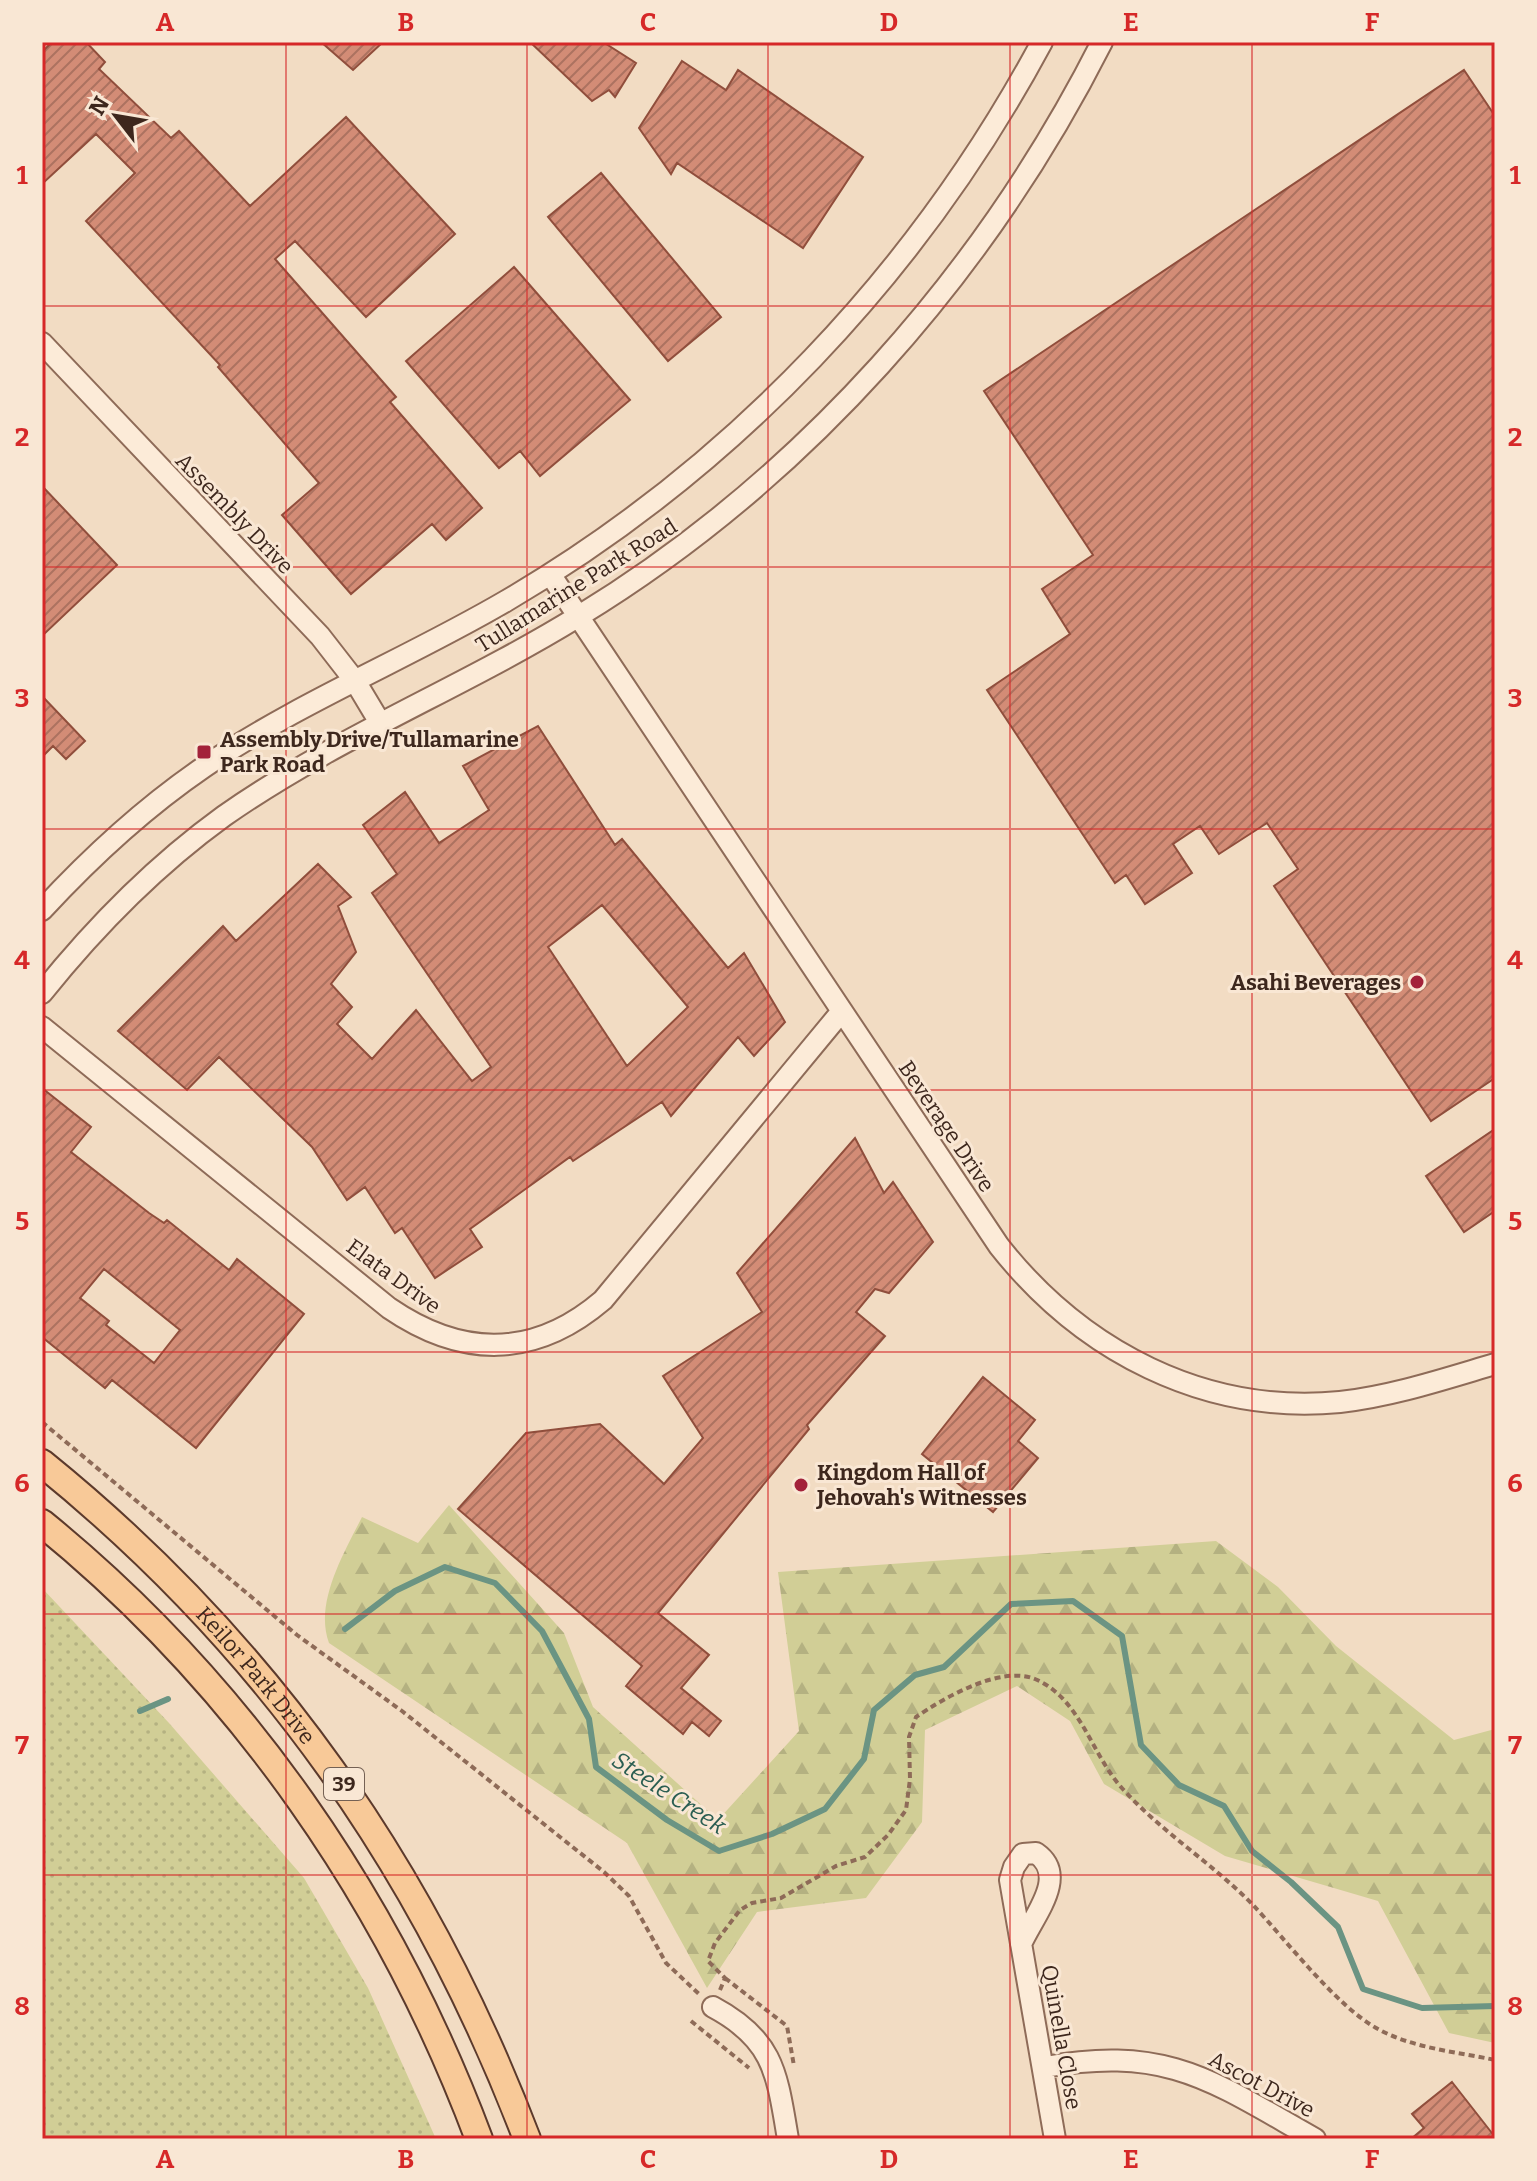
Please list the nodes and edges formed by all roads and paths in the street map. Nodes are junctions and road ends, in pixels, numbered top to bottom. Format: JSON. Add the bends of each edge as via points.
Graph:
{"nodes":[{"id":1,"x":1042,"y":42,"type":"edge"},
{"id":2,"x":1102,"y":42,"type":"edge"},
{"id":3,"x":42,"y":343,"type":"edge"},
{"id":4,"x":550,"y":574,"type":"junction"},
{"id":5,"x":578,"y":617,"type":"junction"},
{"id":6,"x":355,"y":681,"type":"junction"},
{"id":7,"x":382,"y":726,"type":"junction"},
{"id":8,"x":42,"y":910,"type":"edge"},
{"id":9,"x":42,"y":993,"type":"edge"},
{"id":10,"x":842,"y":1011,"type":"junction"},
{"id":11,"x":42,"y":1027,"type":"edge"},
{"id":12,"x":1495,"y":1364,"type":"edge"},
{"id":13,"x":42,"y":1422,"type":"edge"},
{"id":14,"x":42,"y":1463,"type":"edge"},
{"id":15,"x":42,"y":1523,"type":"edge"},
{"id":16,"x":1021,"y":1944,"type":"dead end"},
{"id":17,"x":713,"y":2007,"type":"junction"},
{"id":18,"x":691,"y":2021,"type":"dead end"},
{"id":19,"x":1495,"y":2060,"type":"edge"},
{"id":20,"x":1045,"y":2067,"type":"junction"},
{"id":21,"x":754,"y":2072,"type":"dead end"},
{"id":22,"x":479,"y":2139,"type":"edge"},
{"id":23,"x":527,"y":2139,"type":"edge"},
{"id":24,"x":788,"y":2139,"type":"edge"},
{"id":25,"x":1055,"y":2139,"type":"edge"},
{"id":26,"x":1315,"y":2139,"type":"edge"}],
"edges":[{"from":1,"to":4,"type":"street","name":"Tullamarine Park Road","via":[[1007,106],[918,235],[823,348],[696,468]]},
{"from":2,"to":5,"type":"street","name":"Tullamarine Park Road","via":[[1006,204],[957,273],[881,363],[743,499],[678,551]]},
{"from":3,"to":6,"type":"street","name":"Assembly Drive","via":[[320,636]]},
{"from":4,"to":5,"type":"street","name":"Beverage Drive"},
{"from":4,"to":6,"type":"street","name":"Tullamarine Park Road"},
{"from":5,"to":7,"type":"street","name":"Tullamarine Park Road"},
{"from":5,"to":10,"type":"street","name":"Beverage Drive"},
{"from":6,"to":7,"type":"street","name":"Assembly Drive"},
{"from":6,"to":8,"type":"street","name":"Tullamarine Park Road","via":[[204,767],[122,831]]},
{"from":7,"to":9,"type":"street","name":"Tullamarine Park Road","via":[[298,770],[192,840],[119,905]]},
{"from":10,"to":11,"type":"street","name":"Elata Drive","via":[[603,1300],[546,1337],[486,1345],[435,1335],[389,1308]]},
{"from":10,"to":12,"type":"street","name":"Beverage Drive","via":[[1020,1273],[1070,1321],[1122,1355],[1176,1381],[1216,1392],[1297,1403],[1384,1395]]},
{"from":13,"to":17,"type":"path","via":[[297,1635],[402,1711],[604,1872],[629,1896],[666,1963]]},
{"from":14,"to":23,"type":"main road","name":"Keilor Park Drive","number":"39","via":[[195,1603],[319,1750],[424,1911],[490,2044]]},
{"from":15,"to":22,"type":"main road","name":"Keilor Park Drive","number":"39","via":[[122,1590],[165,1635],[248,1730],[314,1818],[416,1991]]},
{"from":16,"to":20,"type":"street","name":"Quinella Close"},
{"from":17,"to":19,"type":"path","via":[[725,1978],[708,1961],[728,1922],[752,1903],[781,1898],[836,1866],[865,1857],[906,1810],[909,1737],[916,1717],[961,1692],[1010,1676],[1032,1678],[1052,1688],[1120,1786],[1252,1904],[1359,2016],[1406,2041]]},
{"from":17,"to":24,"type":"street","via":[[746,2026],[768,2053]]},
{"from":18,"to":21,"type":"path"},
{"from":20,"to":25,"type":"street","name":"Quinella Close"},
{"from":20,"to":26,"type":"street","name":"Ascot Drive","via":[[1110,2058],[1150,2061],[1211,2081]]}]}
